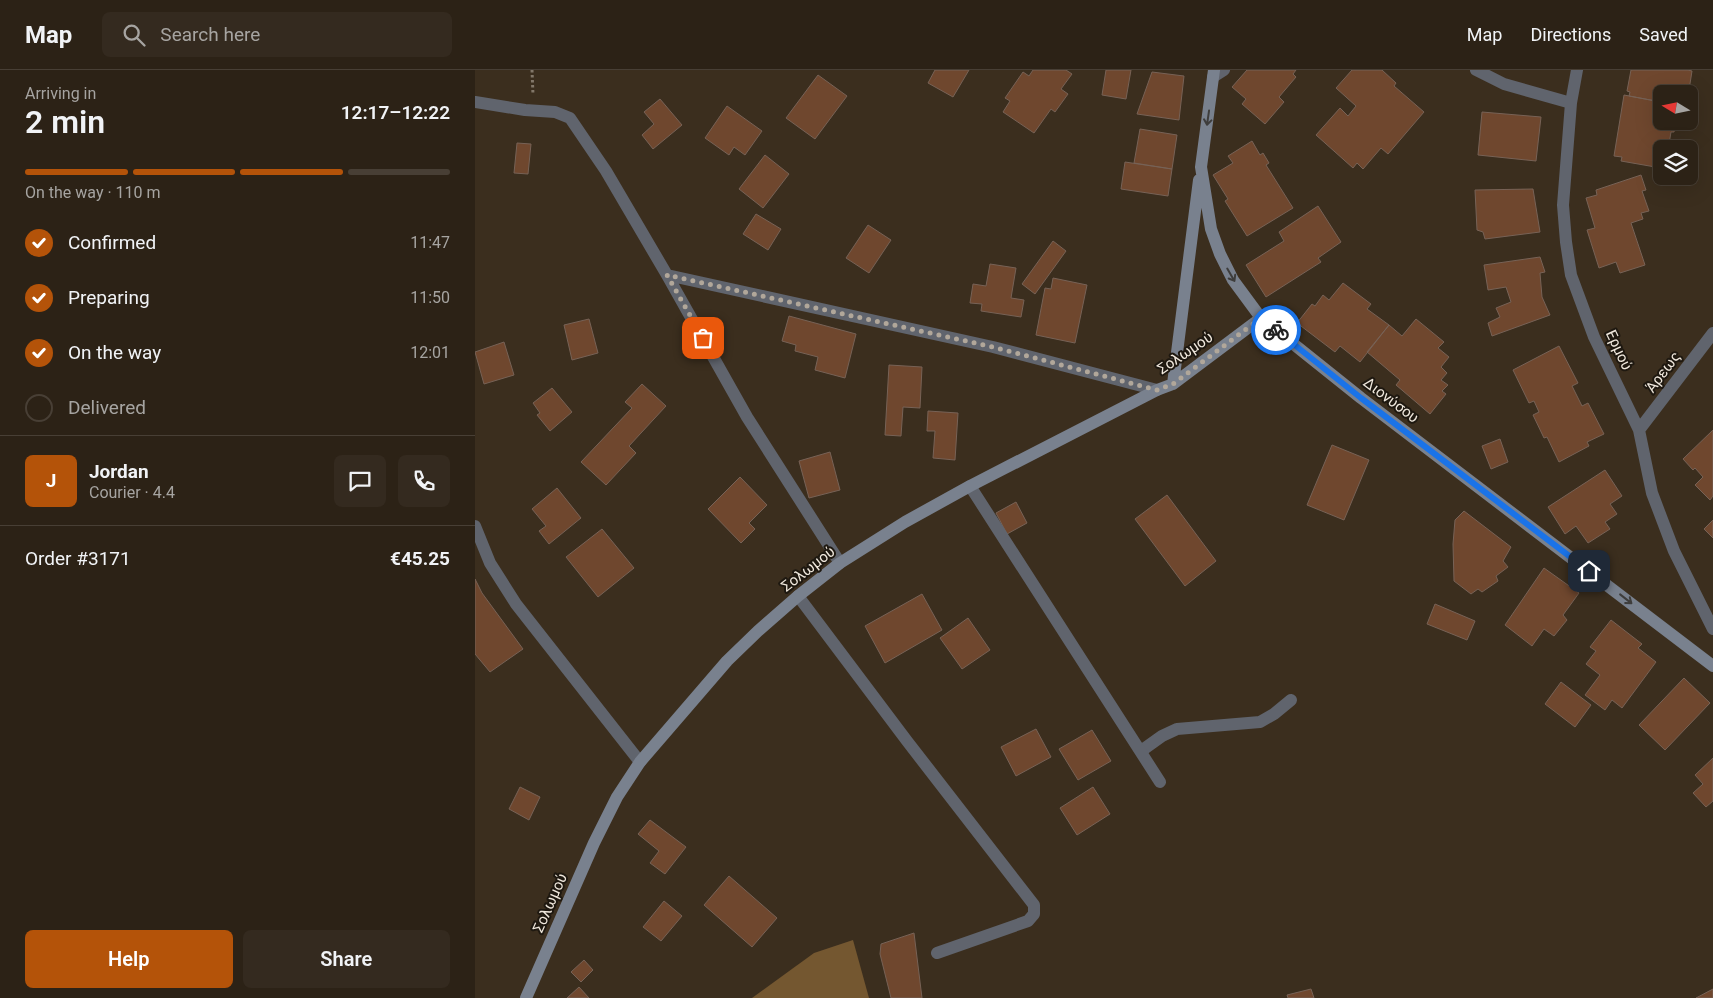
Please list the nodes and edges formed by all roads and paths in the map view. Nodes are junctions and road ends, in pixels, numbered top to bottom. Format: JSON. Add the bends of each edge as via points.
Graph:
{"nodes":[{"id":1,"x":532,"y":70,"type":"edge"},
{"id":2,"x":1475,"y":70,"type":"edge"},
{"id":3,"x":1577,"y":70,"type":"edge"},
{"id":4,"x":1217,"y":72,"type":"edge"},
{"id":5,"x":475,"y":102,"type":"edge"},
{"id":6,"x":1571,"y":103,"type":"junction"},
{"id":7,"x":534,"y":110,"type":"junction"},
{"id":8,"x":1201,"y":166,"type":"junction"},
{"id":9,"x":667,"y":275,"type":"junction"},
{"id":10,"x":1261,"y":318,"type":"junction"},
{"id":11,"x":1713,"y":333,"type":"edge"},
{"id":12,"x":1173,"y":384,"type":"junction"},
{"id":13,"x":1157,"y":390,"type":"junction"},
{"id":14,"x":1639,"y":430,"type":"junction"},
{"id":15,"x":970,"y":486,"type":"junction"},
{"id":16,"x":475,"y":526,"type":"edge"},
{"id":17,"x":840,"y":563,"type":"junction"},
{"id":18,"x":798,"y":596,"type":"junction"},
{"id":19,"x":1713,"y":629,"type":"edge"},
{"id":20,"x":1713,"y":666,"type":"edge"},
{"id":21,"x":1291,"y":700,"type":"dead end"},
{"id":22,"x":1141,"y":752,"type":"junction"},
{"id":23,"x":640,"y":762,"type":"junction"},
{"id":24,"x":1161,"y":782,"type":"dead end"},
{"id":25,"x":937,"y":953,"type":"dead end"},
{"id":26,"x":525,"y":998,"type":"edge"}],
"edges":[{"from":1,"to":7,"type":"path"},
{"from":2,"to":6,"type":"street","via":[[1504,84]]},
{"from":3,"to":6,"type":"street","name":"Ερμού"},
{"from":4,"to":8,"type":"street","name":"Διονύσου","one_way":true},
{"from":5,"to":7,"type":"street"},
{"from":6,"to":14,"type":"street","name":"Ερμού","via":[[1563,205],[1571,274],[1594,337]]},
{"from":7,"to":9,"type":"street","via":[[555,112],[570,118],[606,171]]},
{"from":8,"to":10,"type":"street","name":"Διονύσου","one_way":true,"via":[[1211,229],[1220,254],[1233,280]]},
{"from":8,"to":12,"type":"street"},
{"from":9,"to":13,"type":"street","via":[[975,343]]},
{"from":9,"to":17,"type":"street","via":[[747,417]]},
{"from":10,"to":12,"type":"street","name":"Σολωμού"},
{"from":10,"to":20,"type":"street","name":"Διονύσου","one_way":true},
{"from":11,"to":14,"type":"street","name":"Άρεως"},
{"from":12,"to":13,"type":"street","name":"Σολωμού"},
{"from":13,"to":15,"type":"street","name":"Σολωμού"},
{"from":14,"to":19,"type":"street","name":"Ερμού","via":[[1652,493],[1674,551]]},
{"from":15,"to":17,"type":"street","name":"Σολωμού"},
{"from":15,"to":22,"type":"street"},
{"from":16,"to":23,"type":"street","via":[[490,563],[516,604]]},
{"from":17,"to":18,"type":"street","name":"Σολωμού"},
{"from":18,"to":23,"type":"street","name":"Σολωμού","via":[[727,661]]},
{"from":18,"to":25,"type":"street","via":[[1034,905],[1034,914],[1028,921]]},
{"from":21,"to":22,"type":"street","via":[[1260,722],[1177,729]]},
{"from":22,"to":24,"type":"street"},
{"from":23,"to":26,"type":"street","name":"Σολωμού","via":[[617,797],[594,843]]}]}
